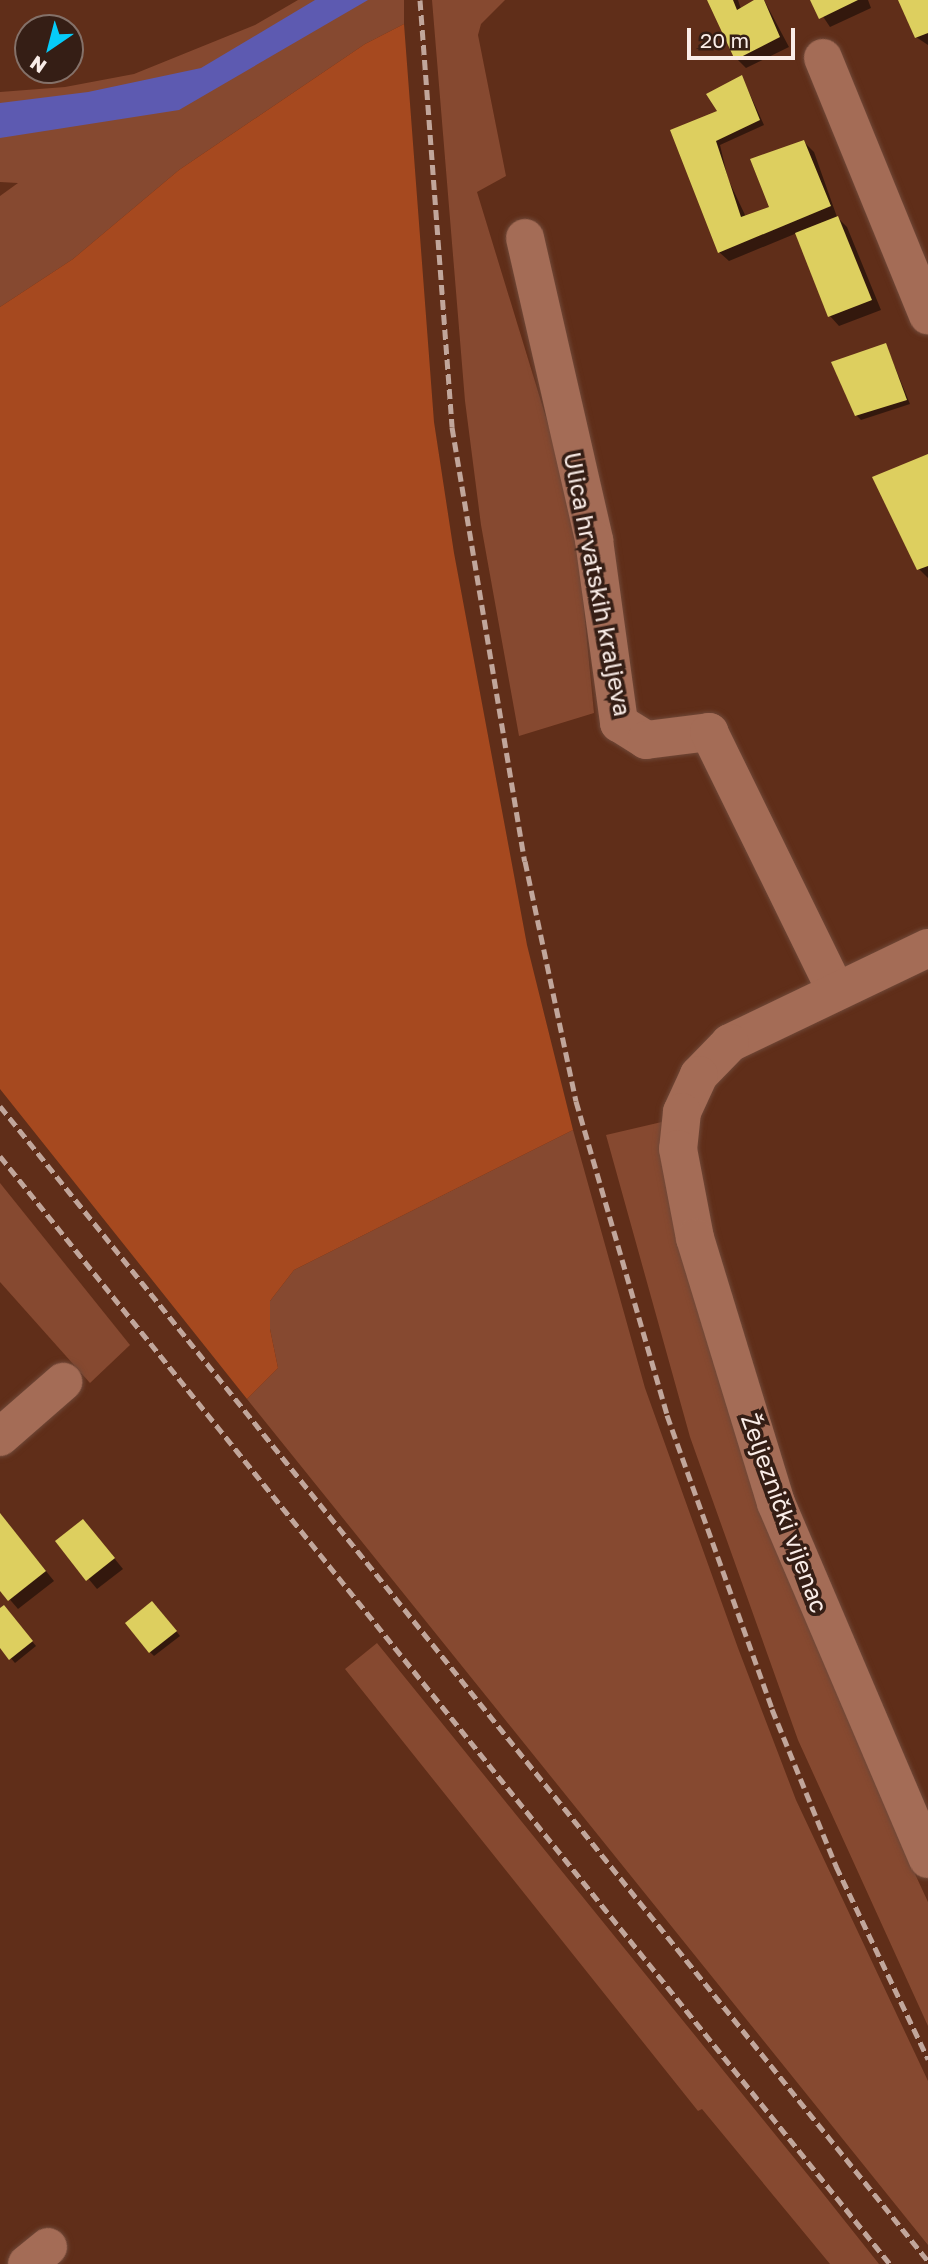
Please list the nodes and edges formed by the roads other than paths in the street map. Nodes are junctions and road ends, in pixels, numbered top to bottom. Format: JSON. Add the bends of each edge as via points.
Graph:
{"nodes":[{"id":1,"x":823,"y":58,"type":"dead end"},
{"id":2,"x":525,"y":238,"type":"dead end"},
{"id":3,"x":928,"y":315,"type":"edge"},
{"id":4,"x":928,"y":948,"type":"edge"},
{"id":5,"x":836,"y":990,"type":"junction"},
{"id":6,"x":63,"y":1382,"type":"dead end"},
{"id":7,"x":0,"y":1437,"type":"edge"},
{"id":8,"x":926,"y":1850,"type":"edge"}],
"edges":[{"from":1,"to":3,"type":"street"},
{"from":2,"to":5,"type":"street","name":"Ulica hrvatskih kraljeva","via":[[594,540],[619,723],[646,740],[709,733]]},
{"from":4,"to":5,"type":"street"},
{"from":5,"to":8,"type":"street","name":"Željeznički vijenac","via":[[730,1043],[699,1075],[682,1112],[678,1149],[695,1238],[776,1503]]},
{"from":6,"to":7,"type":"street"}]}
